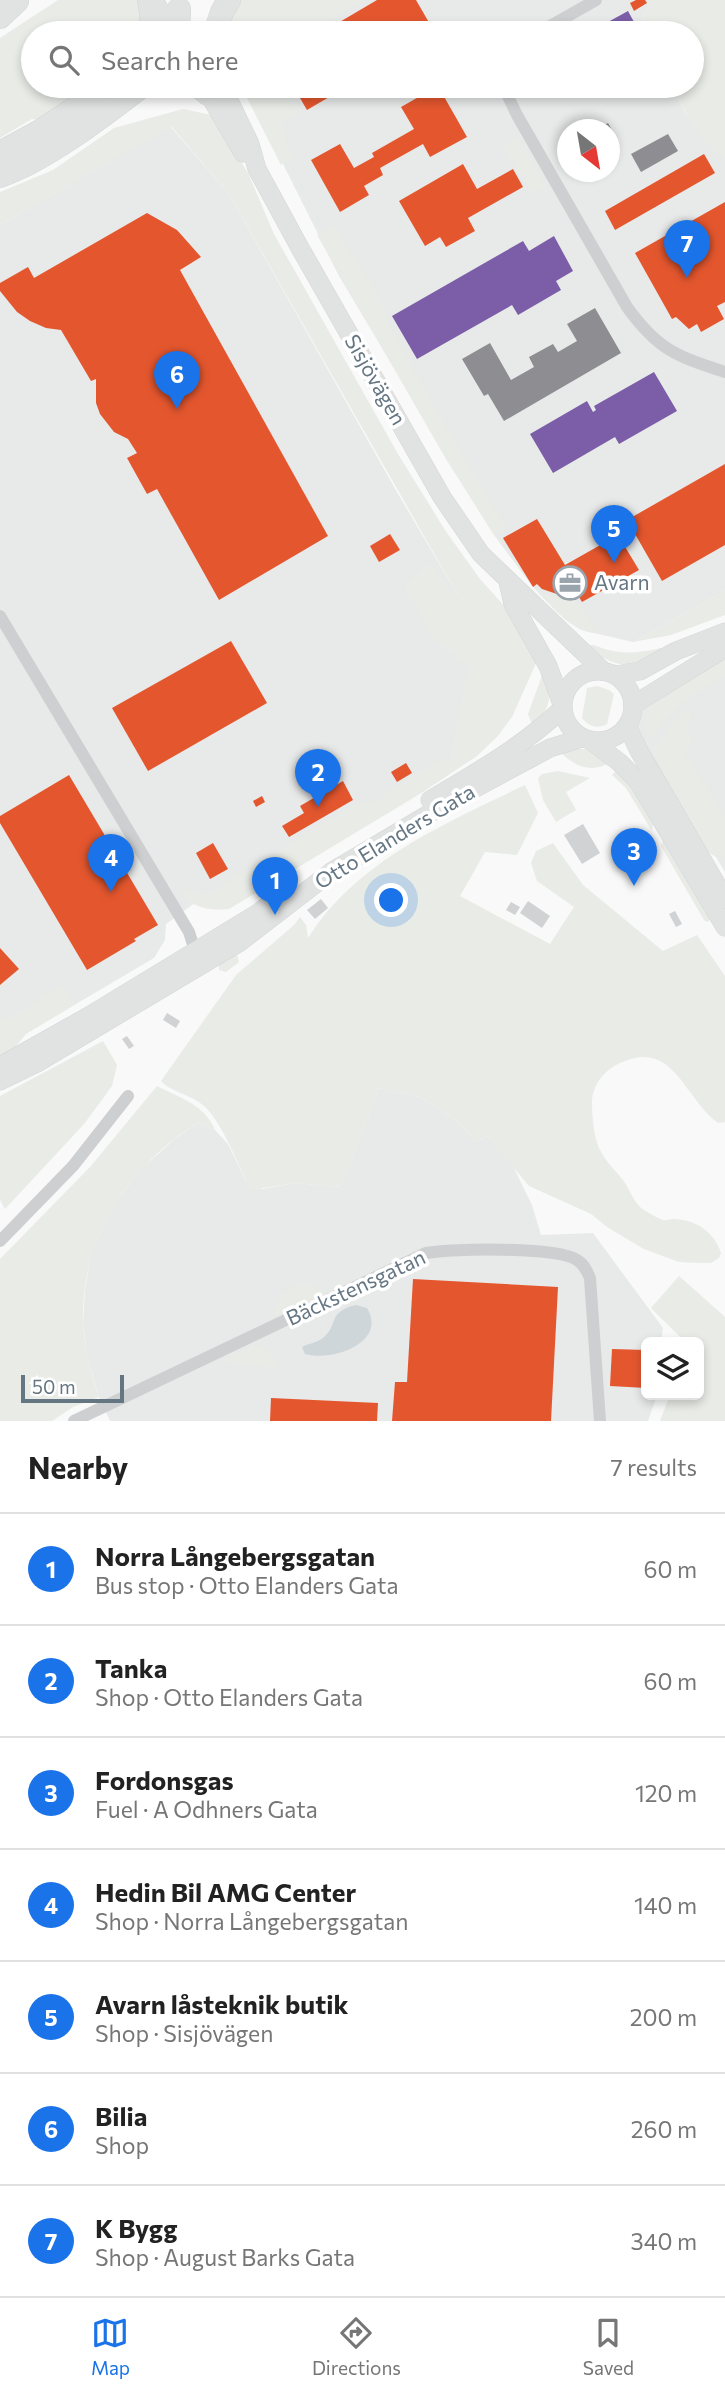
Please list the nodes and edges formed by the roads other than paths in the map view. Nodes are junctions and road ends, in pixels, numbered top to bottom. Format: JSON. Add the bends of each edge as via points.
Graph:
{"nodes":[{"id":1,"x":151,"y":0,"type":"edge"},
{"id":2,"x":229,"y":0,"type":"edge"},
{"id":3,"x":596,"y":0,"type":"edge"},
{"id":4,"x":176,"y":4,"type":"edge"},
{"id":5,"x":151,"y":21,"type":"edge"},
{"id":6,"x":167,"y":21,"type":"edge"},
{"id":7,"x":186,"y":21,"type":"edge"},
{"id":8,"x":219,"y":21,"type":"edge"},
{"id":9,"x":559,"y":21,"type":"edge"},
{"id":10,"x":90,"y":98,"type":"edge"},
{"id":11,"x":125,"y":98,"type":"edge"},
{"id":12,"x":213,"y":98,"type":"edge"},
{"id":13,"x":509,"y":98,"type":"edge"},
{"id":14,"x":0,"y":153,"type":"edge"},
{"id":15,"x":0,"y":176,"type":"edge"},
{"id":16,"x":725,"y":372,"type":"edge"},
{"id":17,"x":508,"y":582,"type":"junction"},
{"id":18,"x":0,"y":616,"type":"edge"},
{"id":19,"x":725,"y":632,"type":"edge"},
{"id":20,"x":725,"y":648,"type":"edge"},
{"id":21,"x":609,"y":673,"type":"junction"},
{"id":22,"x":633,"y":705,"type":"junction"},
{"id":23,"x":562,"y":706,"type":"junction"},
{"id":24,"x":627,"y":726,"type":"junction"},
{"id":25,"x":586,"y":739,"type":"junction"},
{"id":26,"x":725,"y":899,"type":"edge"},
{"id":27,"x":725,"y":927,"type":"edge"},
{"id":28,"x":195,"y":951,"type":"junction"},
{"id":29,"x":185,"y":976,"type":"junction"},
{"id":30,"x":0,"y":1066,"type":"edge"},
{"id":31,"x":0,"y":1081,"type":"edge"},
{"id":32,"x":128,"y":1097,"type":"dead end"},
{"id":33,"x":0,"y":1241,"type":"edge"},
{"id":34,"x":74,"y":1421,"type":"edge"},
{"id":35,"x":600,"y":1421,"type":"edge"}],
"edges":[{"from":1,"to":5,"type":"highway"},
{"from":1,"to":6,"type":"street"},
{"from":2,"to":8,"type":"highway"},
{"from":3,"to":9,"type":"street"},
{"from":4,"to":7,"type":"street"},
{"from":10,"to":14,"type":"highway"},
{"from":11,"to":15,"type":"highway","via":[[37,158]]},
{"from":12,"to":17,"type":"street","name":"Sisjövägen","via":[[442,497],[481,554]]},
{"from":13,"to":16,"type":"street","via":[[643,329],[676,355]]},
{"from":17,"to":21,"type":"street","name":"Sisjövägen"},
{"from":17,"to":23,"type":"street","name":"Sisjövägen","via":[[513,604],[548,666]]},
{"from":18,"to":28,"type":"street","via":[[189,933]]},
{"from":19,"to":21,"type":"street","name":"Otto Elanders Gata","via":[[640,671]]},
{"from":20,"to":22,"type":"street"},
{"from":21,"to":22,"type":"street","via":[[630,690]]},
{"from":21,"to":23,"type":"street","name":"Otto Elanders Gata","via":[[590,671],[575,679]]},
{"from":22,"to":24,"type":"street"},
{"from":23,"to":25,"type":"street","via":[[568,726]]},
{"from":23,"to":28,"type":"street","name":"Otto Elanders Gata","via":[[513,750],[325,864]]},
{"from":24,"to":25,"type":"street","name":"Otto Elanders Gata","via":[[611,739]]},
{"from":24,"to":26,"type":"street"},
{"from":25,"to":27,"type":"street","via":[[638,781]]},
{"from":25,"to":29,"type":"street","name":"Otto Elanders Gata","via":[[550,748],[444,805],[331,872],[240,942]]},
{"from":28,"to":29,"type":"street"},
{"from":28,"to":30,"type":"street","name":"Otto Elanders Gata"},
{"from":29,"to":31,"type":"street","name":"Otto Elanders Gata"},
{"from":32,"to":33,"type":"street","via":[[73,1166]]},
{"from":34,"to":35,"type":"street","name":"Bäckstensgatan","via":[[426,1253],[486,1250],[571,1257],[582,1264],[590,1278]]}]}
